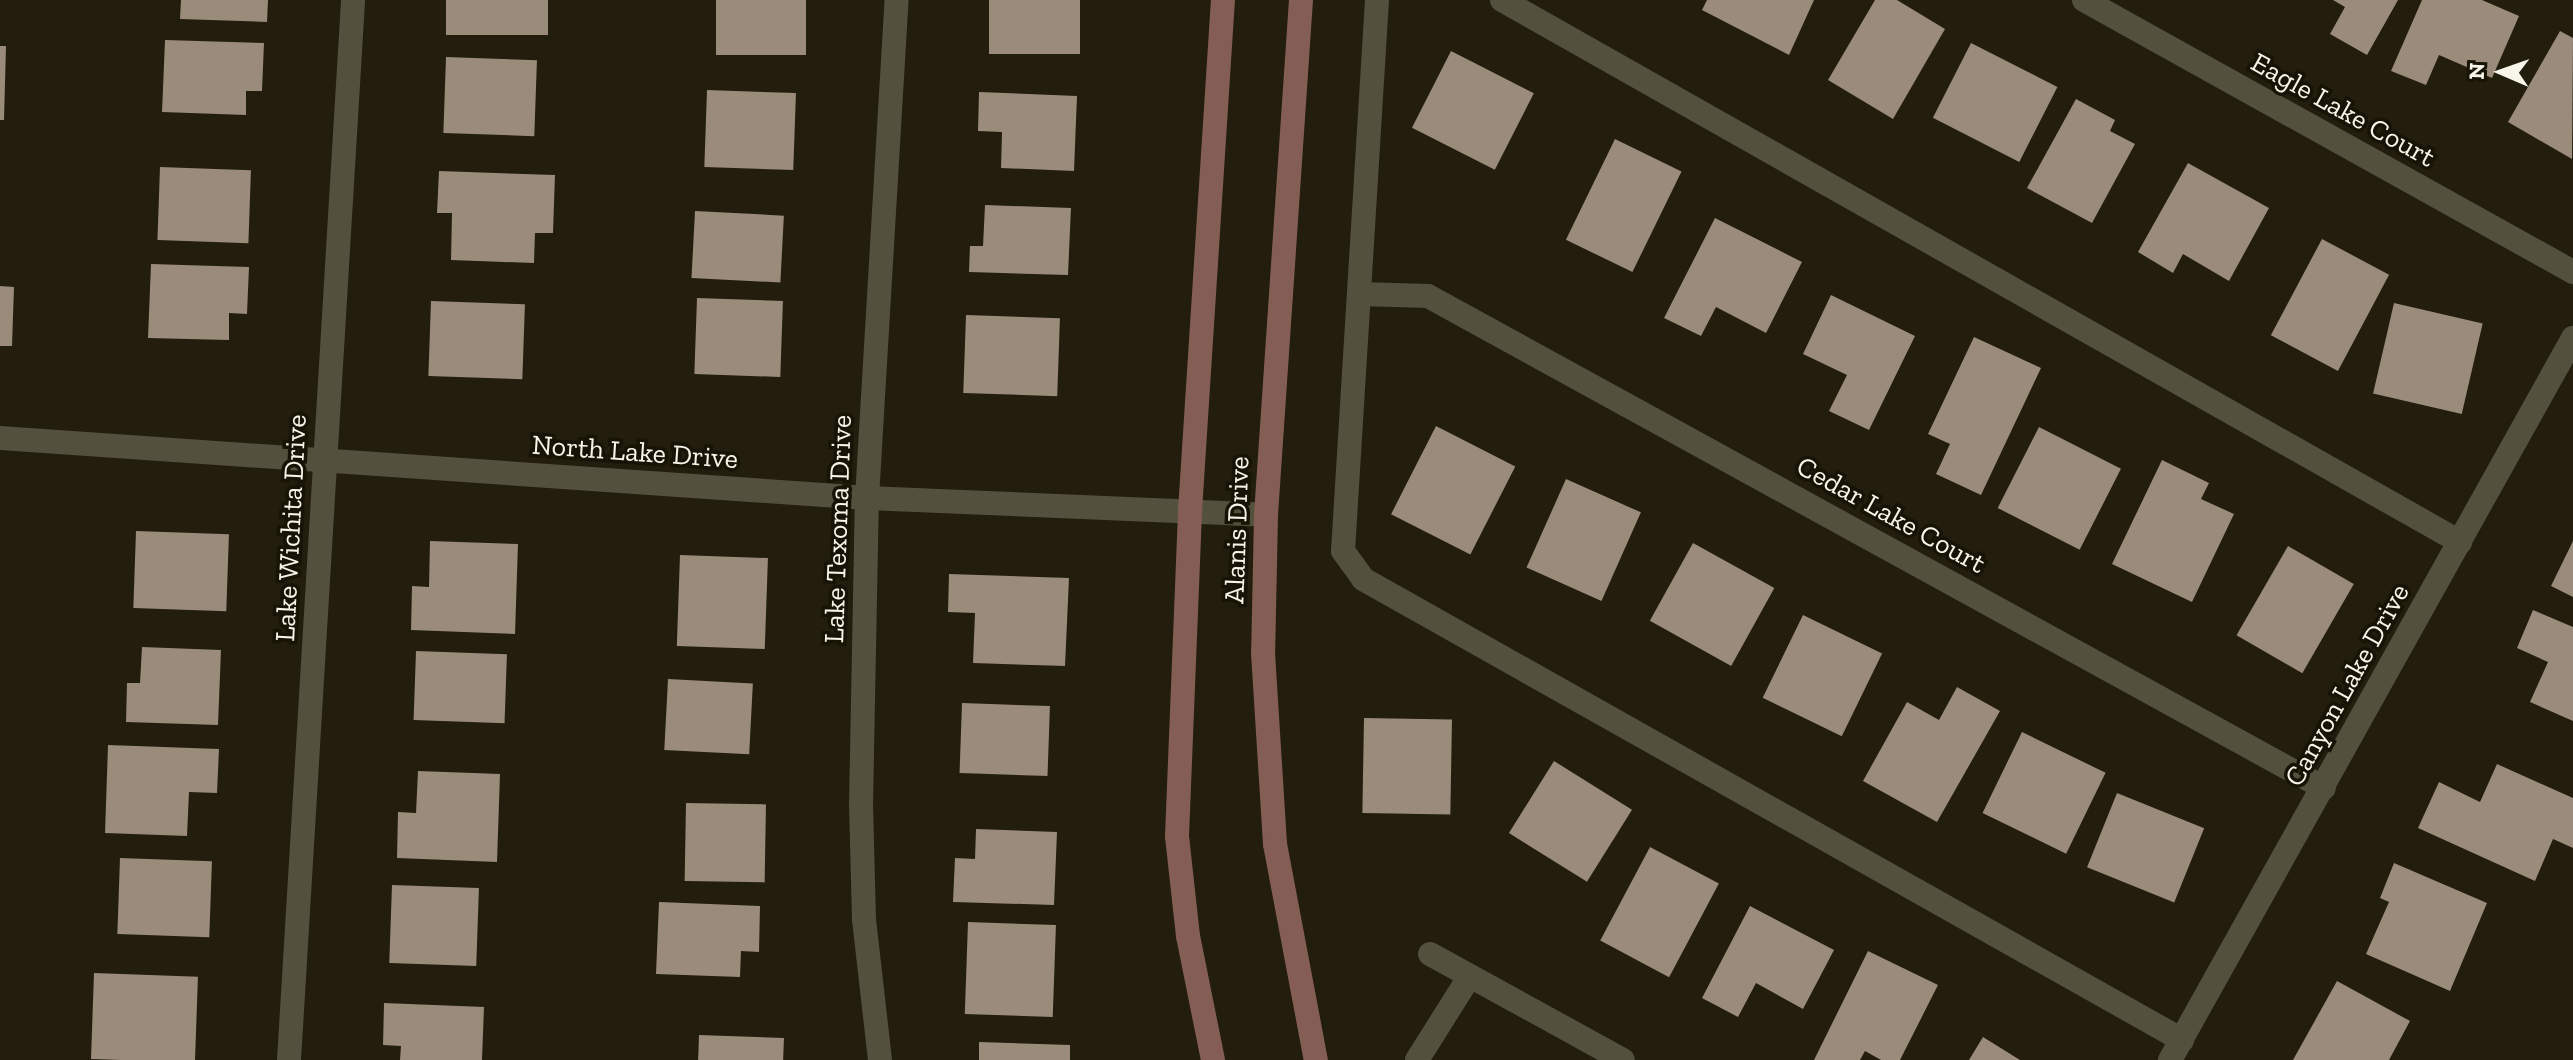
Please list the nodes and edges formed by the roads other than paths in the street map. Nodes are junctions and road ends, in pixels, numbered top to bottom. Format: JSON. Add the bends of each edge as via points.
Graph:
{"nodes":[{"id":1,"x":353,"y":0,"type":"edge"},
{"id":2,"x":897,"y":0,"type":"edge"},
{"id":3,"x":1223,"y":0,"type":"edge"},
{"id":4,"x":1301,"y":0,"type":"edge"},
{"id":5,"x":1377,"y":0,"type":"edge"},
{"id":6,"x":1502,"y":0,"type":"edge"},
{"id":7,"x":2084,"y":0,"type":"edge"},
{"id":8,"x":2573,"y":272,"type":"edge"},
{"id":9,"x":1359,"y":294,"type":"junction"},
{"id":10,"x":2573,"y":338,"type":"edge"},
{"id":11,"x":0,"y":438,"type":"edge"},
{"id":12,"x":325,"y":460,"type":"junction"},
{"id":13,"x":867,"y":498,"type":"junction"},
{"id":14,"x":1190,"y":511,"type":"junction"},
{"id":15,"x":1266,"y":515,"type":"junction"},
{"id":16,"x":2460,"y":542,"type":"junction"},
{"id":17,"x":2324,"y":788,"type":"junction"},
{"id":18,"x":1430,"y":954,"type":"dead end"},
{"id":19,"x":1470,"y":976,"type":"junction"},
{"id":20,"x":2176,"y":1050,"type":"edge"},
{"id":21,"x":289,"y":1060,"type":"edge"},
{"id":22,"x":880,"y":1060,"type":"edge"},
{"id":23,"x":1213,"y":1060,"type":"edge"},
{"id":24,"x":1316,"y":1060,"type":"edge"},
{"id":25,"x":1417,"y":1060,"type":"edge"},
{"id":26,"x":1623,"y":1060,"type":"edge"}],
"edges":[{"from":1,"to":12,"type":"street","name":"Lake Wichita Drive"},
{"from":2,"to":13,"type":"street","name":"Lake Texoma Drive"},
{"from":3,"to":14,"type":"main road","name":"Alanis Drive"},
{"from":4,"to":15,"type":"main road","name":"Alanis Drive"},
{"from":5,"to":9,"type":"street"},
{"from":6,"to":16,"type":"street"},
{"from":7,"to":8,"type":"street","name":"Eagle Lake Court"},
{"from":9,"to":17,"type":"street","name":"Cedar Lake Court","via":[[1428,296]]},
{"from":9,"to":20,"type":"street","via":[[1343,551],[1363,579]]},
{"from":10,"to":16,"type":"street","name":"Canyon Lake Drive"},
{"from":11,"to":12,"type":"street","name":"North Lake Drive"},
{"from":12,"to":13,"type":"street","name":"North Lake Drive"},
{"from":12,"to":21,"type":"street","name":"Lake Wichita Drive"},
{"from":13,"to":14,"type":"street","name":"North Lake Drive"},
{"from":13,"to":22,"type":"street","name":"Lake Texoma Drive","via":[[861,805],[864,919]]},
{"from":14,"to":15,"type":"street","name":"North Lake Drive"},
{"from":14,"to":23,"type":"main road","name":"Alanis Drive","via":[[1177,836],[1188,936]]},
{"from":15,"to":24,"type":"main road","name":"Alanis Drive","via":[[1263,653],[1275,844]]},
{"from":16,"to":17,"type":"street","name":"Canyon Lake Drive"},
{"from":17,"to":20,"type":"street","name":"Canyon Lake Drive"},
{"from":18,"to":19,"type":"street"},
{"from":19,"to":25,"type":"street"},
{"from":19,"to":26,"type":"street"}]}
